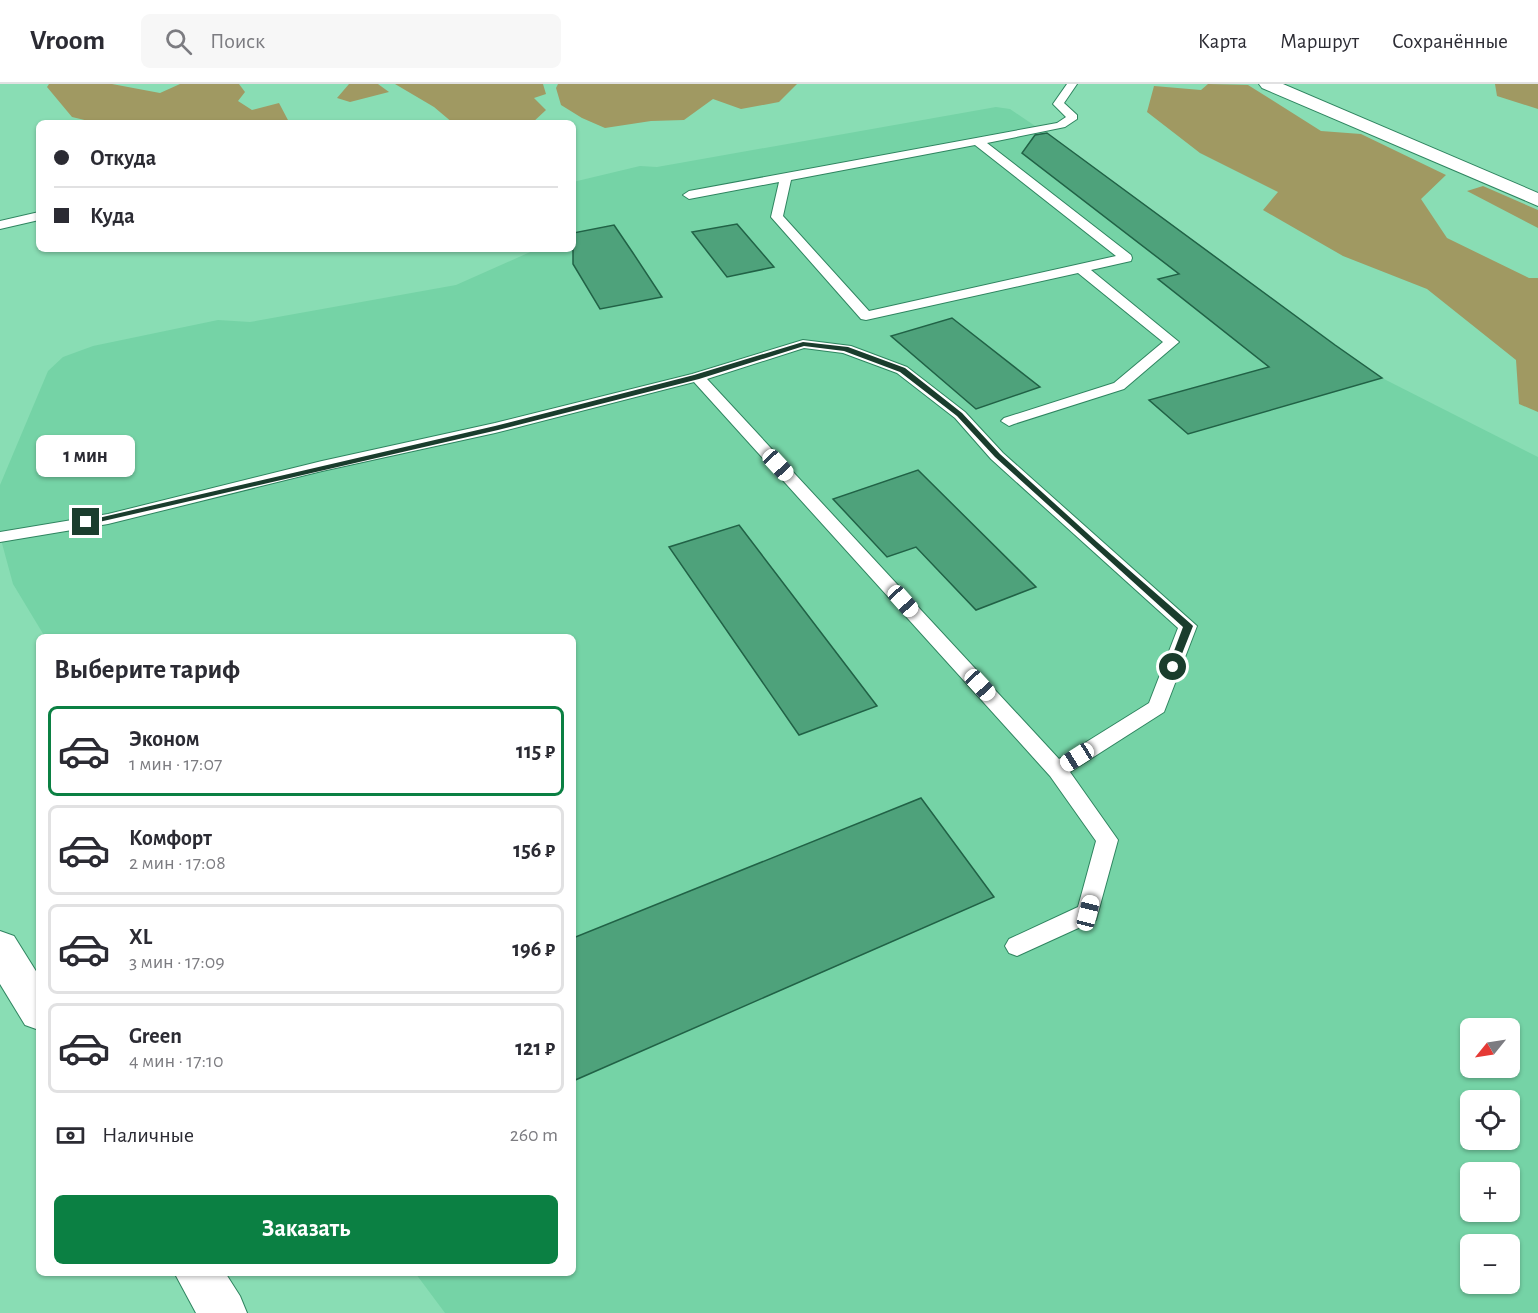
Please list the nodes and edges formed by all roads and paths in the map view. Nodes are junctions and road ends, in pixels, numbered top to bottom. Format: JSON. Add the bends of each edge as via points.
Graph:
{"nodes":[{"id":1,"x":1072,"y":84,"type":"edge"},
{"id":2,"x":1268,"y":84,"type":"edge"},
{"id":3,"x":978,"y":142,"type":"junction"},
{"id":4,"x":786,"y":177,"type":"junction"},
{"id":5,"x":689,"y":195,"type":"dead end"},
{"id":6,"x":1538,"y":200,"type":"edge"},
{"id":7,"x":36,"y":217,"type":"edge"},
{"id":8,"x":0,"y":225,"type":"edge"},
{"id":9,"x":1081,"y":268,"type":"junction"},
{"id":10,"x":697,"y":377,"type":"junction"},
{"id":11,"x":1009,"y":421,"type":"dead end"},
{"id":12,"x":0,"y":537,"type":"edge"},
{"id":13,"x":1058,"y":770,"type":"junction"},
{"id":14,"x":1017,"y":946,"type":"dead end"},
{"id":15,"x":0,"y":948,"type":"edge"},
{"id":16,"x":36,"y":1007,"type":"edge"},
{"id":17,"x":200,"y":1276,"type":"edge"},
{"id":18,"x":223,"y":1313,"type":"edge"}],
"edges":[{"from":1,"to":3,"type":"lane","via":[[1058,104],[1073,117],[1061,125]]},
{"from":2,"to":6,"type":"street"},
{"from":3,"to":4,"type":"lane"},
{"from":3,"to":9,"type":"lane","via":[[1126,258]]},
{"from":4,"to":5,"type":"lane"},
{"from":4,"to":9,"type":"lane","via":[[777,217],[866,316]]},
{"from":7,"to":8,"type":"lane"},
{"from":9,"to":11,"type":"lane","via":[[1172,342],[1119,386]]},
{"from":10,"to":12,"type":"lane","via":[[108,519]]},
{"from":10,"to":13,"type":"lane"},
{"from":10,"to":13,"type":"lane","via":[[803,344],[846,349],[902,370],[960,415],[997,456],[1188,626],[1157,707]]},
{"from":13,"to":14,"type":"lane","via":[[1107,840],[1088,913]]},
{"from":15,"to":16,"type":"street"},
{"from":17,"to":18,"type":"street"}]}
